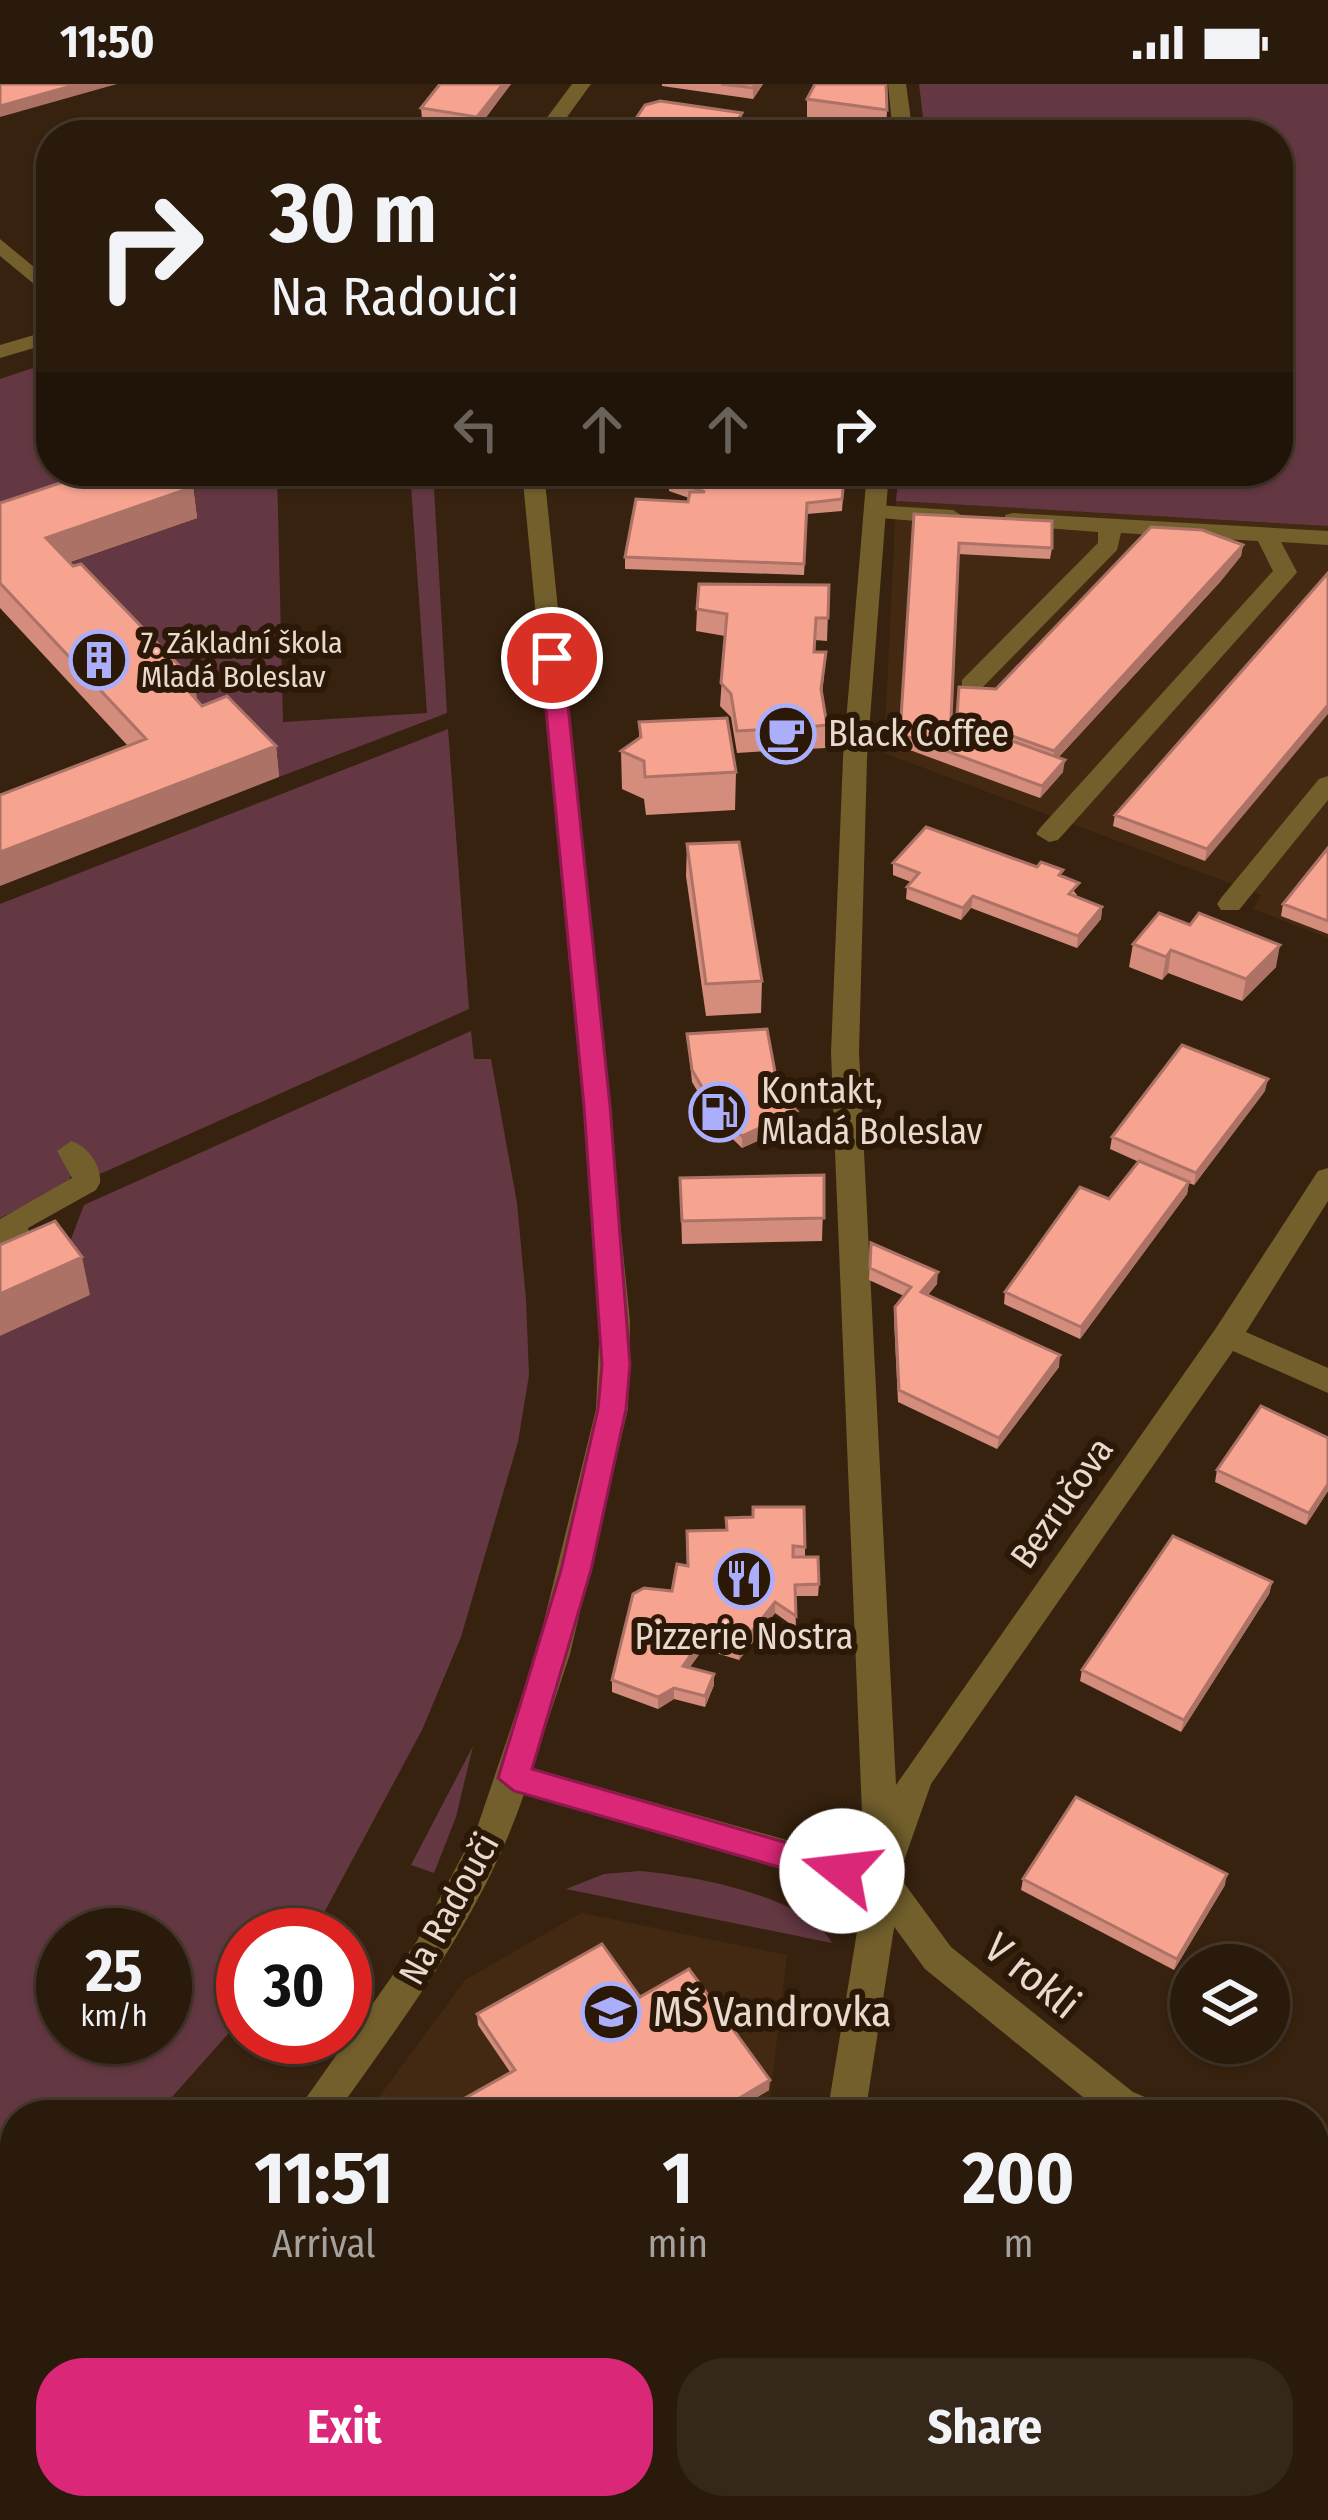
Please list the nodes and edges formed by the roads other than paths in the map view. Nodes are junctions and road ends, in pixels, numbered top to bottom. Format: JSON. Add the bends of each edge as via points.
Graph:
{"nodes":[{"id":1,"x":582,"y":84,"type":"edge"},
{"id":2,"x":896,"y":84,"type":"edge"},
{"id":3,"x":555,"y":120,"type":"edge"},
{"id":4,"x":901,"y":120,"type":"edge"},
{"id":5,"x":0,"y":245,"type":"edge"},
{"id":6,"x":36,"y":278,"type":"edge"},
{"id":7,"x":36,"y":341,"type":"edge"},
{"id":8,"x":0,"y":352,"type":"edge"},
{"id":9,"x":535,"y":486,"type":"edge"},
{"id":10,"x":877,"y":486,"type":"edge"},
{"id":11,"x":875,"y":512,"type":"junction"},
{"id":12,"x":1110,"y":526,"type":"junction"},
{"id":13,"x":1266,"y":535,"type":"junction"},
{"id":14,"x":1328,"y":538,"type":"edge"},
{"id":15,"x":971,"y":685,"type":"edge"},
{"id":16,"x":1328,"y":784,"type":"edge"},
{"id":17,"x":1049,"y":833,"type":"dead end"},
{"id":18,"x":1229,"y":904,"type":"dead end"},
{"id":19,"x":71,"y":1151,"type":"dead end"},
{"id":20,"x":1328,"y":1178,"type":"edge"},
{"id":21,"x":0,"y":1263,"type":"edge"},
{"id":22,"x":1227,"y":1336,"type":"junction"},
{"id":23,"x":1328,"y":1381,"type":"edge"},
{"id":24,"x":514,"y":1778,"type":"junction"},
{"id":25,"x":883,"y":1883,"type":"junction"},
{"id":26,"x":324,"y":2100,"type":"edge"},
{"id":27,"x":848,"y":2100,"type":"edge"},
{"id":28,"x":1115,"y":2100,"type":"edge"}],
"edges":[{"from":1,"to":3,"type":"street"},
{"from":2,"to":4,"type":"street"},
{"from":5,"to":6,"type":"street"},
{"from":7,"to":8,"type":"street"},
{"from":9,"to":24,"type":"street","name":"Na Radouči","via":[[616,1365],[576,1570]]},
{"from":10,"to":11,"type":"street"},
{"from":11,"to":12,"type":"street"},
{"from":11,"to":25,"type":"street","via":[[844,1053]]},
{"from":12,"to":13,"type":"street"},
{"from":12,"to":15,"type":"street","via":[[1108,545]]},
{"from":13,"to":14,"type":"street"},
{"from":13,"to":17,"type":"street","via":[[1285,572]]},
{"from":16,"to":18,"type":"street"},
{"from":19,"to":21,"type":"street","via":[[86,1183],[12,1224],[16,1242]]},
{"from":20,"to":22,"type":"street","name":"Bezručova"},
{"from":22,"to":23,"type":"street"},
{"from":22,"to":25,"type":"street","name":"Bezručova","via":[[915,1779]]},
{"from":24,"to":25,"type":"street"},
{"from":24,"to":26,"type":"street","name":"Na Radouči","via":[[475,1873],[430,1952]]},
{"from":25,"to":27,"type":"street"},
{"from":25,"to":28,"type":"street","name":"V rokli","via":[[938,1958]]}]}
